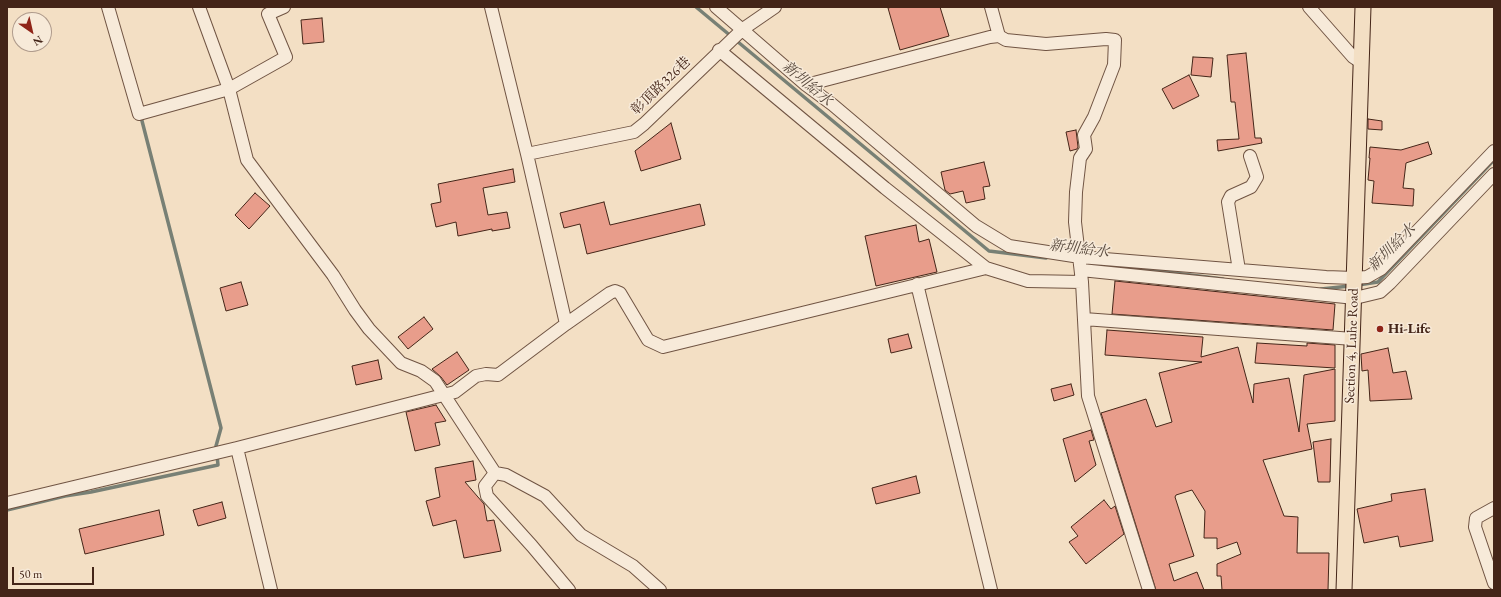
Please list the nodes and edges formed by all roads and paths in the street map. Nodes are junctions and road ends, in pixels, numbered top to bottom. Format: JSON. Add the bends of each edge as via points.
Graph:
{"nodes":[{"id":1,"x":108,"y":7,"type":"edge"},
{"id":2,"x":199,"y":7,"type":"edge"},
{"id":3,"x":284,"y":7,"type":"edge"},
{"id":4,"x":491,"y":7,"type":"edge"},
{"id":5,"x":716,"y":7,"type":"edge"},
{"id":6,"x":775,"y":7,"type":"edge"},
{"id":7,"x":991,"y":7,"type":"edge"},
{"id":8,"x":1309,"y":7,"type":"edge"},
{"id":9,"x":1363,"y":7,"type":"edge"},
{"id":10,"x":740,"y":31,"type":"junction"},
{"id":11,"x":999,"y":36,"type":"junction"},
{"id":12,"x":723,"y":46,"type":"junction"},
{"id":13,"x":1362,"y":63,"type":"junction"},
{"id":14,"x":806,"y":85,"type":"junction"},
{"id":15,"x":229,"y":89,"type":"junction"},
{"id":16,"x":1494,"y":151,"type":"edge"},
{"id":17,"x":527,"y":154,"type":"junction"},
{"id":18,"x":1250,"y":156,"type":"dead end"},
{"id":19,"x":1494,"y":174,"type":"edge"},
{"id":20,"x":1080,"y":257,"type":"junction"},
{"id":21,"x":986,"y":268,"type":"junction"},
{"id":22,"x":1081,"y":270,"type":"junction"},
{"id":23,"x":1239,"y":270,"type":"junction"},
{"id":24,"x":1354,"y":278,"type":"junction"},
{"id":25,"x":1082,"y":282,"type":"junction"},
{"id":26,"x":917,"y":284,"type":"junction"},
{"id":27,"x":1354,"y":298,"type":"junction"},
{"id":28,"x":1084,"y":319,"type":"junction"},
{"id":29,"x":566,"y":324,"type":"junction"},
{"id":30,"x":1353,"y":339,"type":"junction"},
{"id":31,"x":444,"y":394,"type":"junction"},
{"id":32,"x":237,"y":448,"type":"junction"},
{"id":33,"x":496,"y":473,"type":"junction"},
{"id":34,"x":7,"y":503,"type":"edge"},
{"id":35,"x":1494,"y":508,"type":"edge"},
{"id":36,"x":1494,"y":583,"type":"edge"},
{"id":37,"x":271,"y":590,"type":"edge"},
{"id":38,"x":569,"y":590,"type":"edge"},
{"id":39,"x":660,"y":590,"type":"edge"},
{"id":40,"x":991,"y":590,"type":"edge"},
{"id":41,"x":1149,"y":590,"type":"edge"},
{"id":42,"x":1344,"y":590,"type":"edge"}],
"edges":[{"from":1,"to":15,"type":"street","via":[[139,114]]},
{"from":2,"to":15,"type":"street"},
{"from":3,"to":15,"type":"street","via":[[268,14],[286,57]]},
{"from":4,"to":17,"type":"street"},
{"from":5,"to":10,"type":"street"},
{"from":6,"to":10,"type":"street","name":"彰頂路326巷"},
{"from":7,"to":11,"type":"street"},
{"from":8,"to":13,"type":"street","via":[[1353,57]]},
{"from":9,"to":13,"type":"main road","name":"Section 4, Luhe Road"},
{"from":10,"to":12,"type":"street","name":"彰頂路326巷"},
{"from":10,"to":14,"type":"street"},
{"from":11,"to":14,"type":"street"},
{"from":11,"to":20,"type":"street","via":[[1006,40],[1046,44],[1106,38],[1115,40],[1114,65],[1094,117],[1084,135],[1086,149],[1080,158],[1075,222]]},
{"from":12,"to":17,"type":"street","name":"彰頂路326巷","via":[[634,132]]},
{"from":12,"to":21,"type":"street","via":[[885,188]]},
{"from":13,"to":24,"type":"main road","name":"Section 4, Luhe Road"},
{"from":14,"to":20,"type":"street","via":[[976,226],[994,238],[1009,246]]},
{"from":15,"to":31,"type":"street","via":[[247,160],[333,274],[369,329],[401,363],[421,371],[435,382]]},
{"from":16,"to":24,"type":"street","via":[[1381,268],[1367,277]]},
{"from":17,"to":29,"type":"street"},
{"from":18,"to":23,"type":"street","via":[[1257,177],[1251,187],[1231,196],[1228,202]]},
{"from":19,"to":27,"type":"street","via":[[1380,292]]},
{"from":20,"to":22,"type":"street"},
{"from":20,"to":23,"type":"street"},
{"from":21,"to":25,"type":"street","via":[[1028,281]]},
{"from":21,"to":26,"type":"street"},
{"from":22,"to":25,"type":"street"},
{"from":22,"to":27,"type":"street"},
{"from":23,"to":24,"type":"street"},
{"from":24,"to":27,"type":"main road","name":"Section 4, Luhe Road"},
{"from":25,"to":28,"type":"street"},
{"from":26,"to":29,"type":"street","via":[[662,347],[648,340],[620,293],[615,291]]},
{"from":26,"to":40,"type":"street"},
{"from":27,"to":30,"type":"main road","name":"Section 4, Luhe Road"},
{"from":28,"to":30,"type":"street"},
{"from":28,"to":41,"type":"street","via":[[1088,396]]},
{"from":29,"to":31,"type":"street","via":[[498,375],[476,376],[454,392]]},
{"from":30,"to":42,"type":"main road","name":"Section 4, Luhe Road"},
{"from":31,"to":32,"type":"street"},
{"from":31,"to":33,"type":"street"},
{"from":32,"to":34,"type":"street"},
{"from":32,"to":37,"type":"street"},
{"from":33,"to":38,"type":"street","via":[[484,486],[486,496]]},
{"from":33,"to":39,"type":"street","via":[[506,475],[545,496],[581,535],[633,566]]},
{"from":35,"to":36,"type":"street","via":[[1476,518],[1475,527]]}]}
